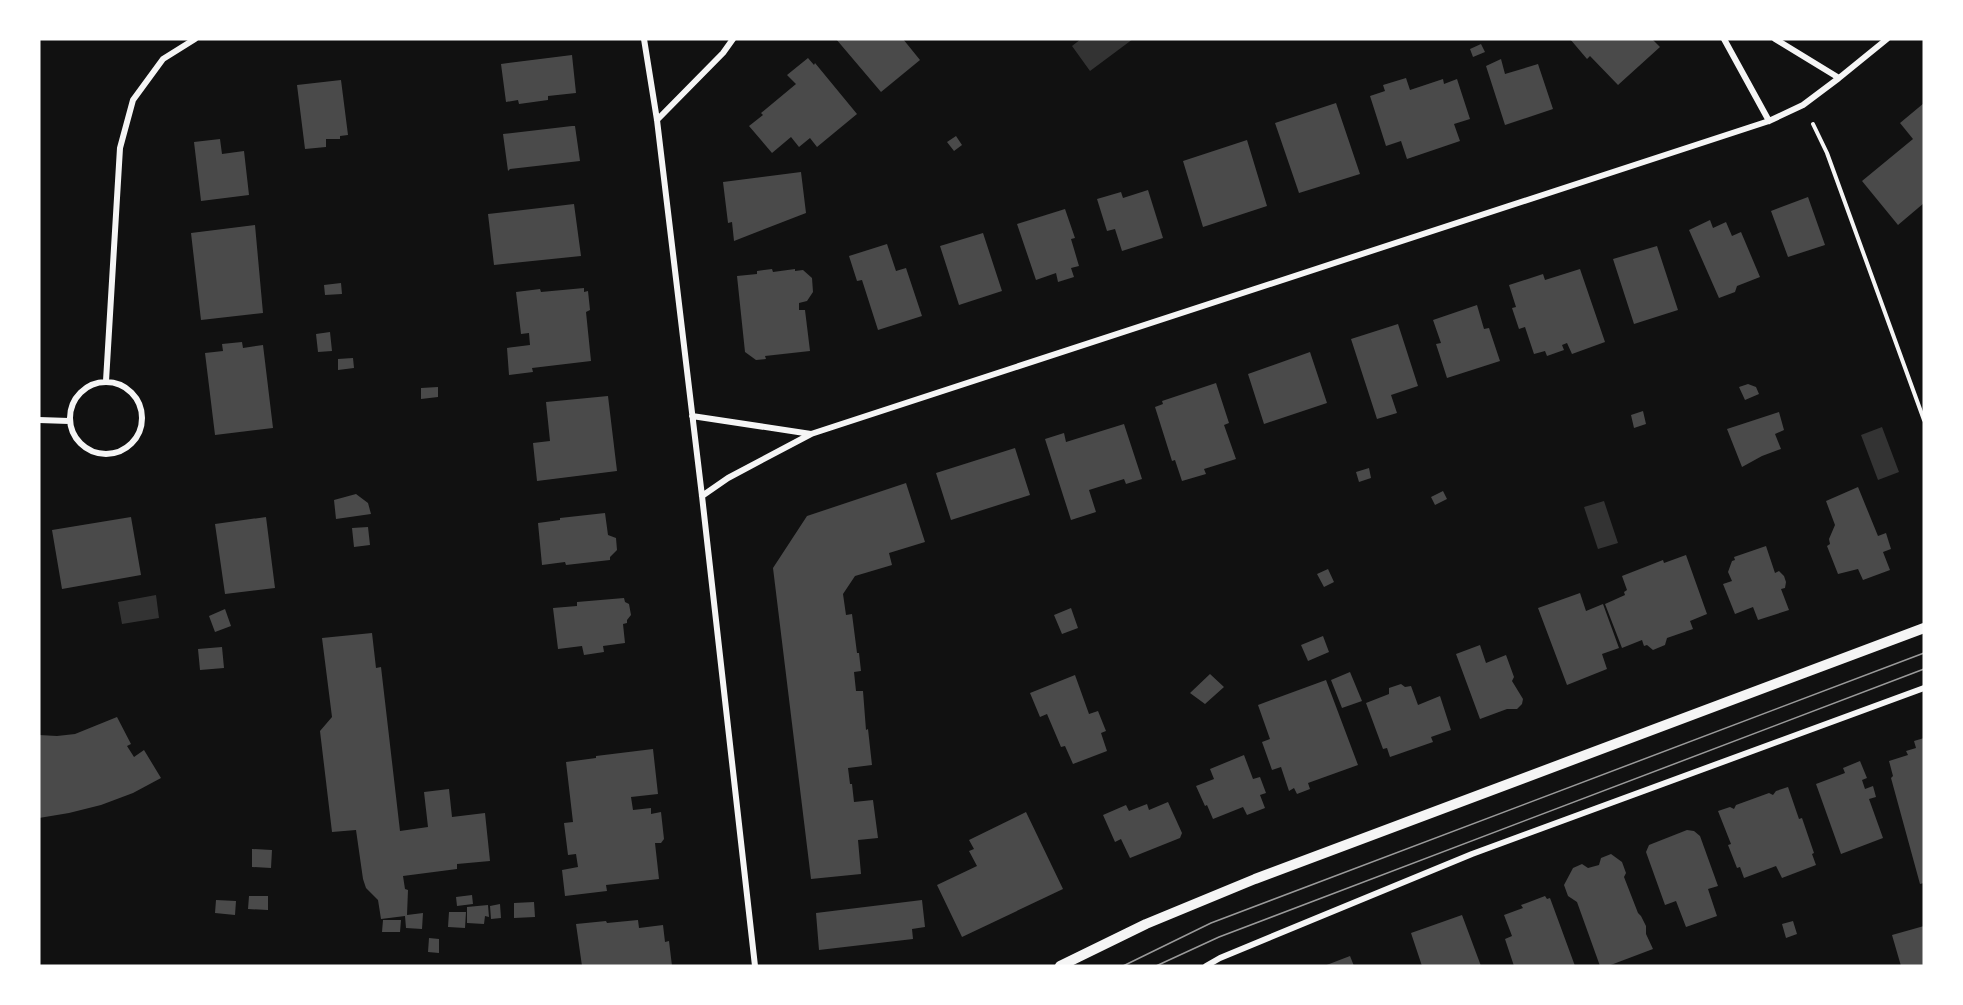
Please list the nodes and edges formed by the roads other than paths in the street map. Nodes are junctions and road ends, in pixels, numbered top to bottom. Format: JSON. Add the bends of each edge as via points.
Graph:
{"nodes":[{"id":1,"x":195,"y":39,"type":"edge"},
{"id":2,"x":644,"y":39,"type":"edge"},
{"id":3,"x":733,"y":39,"type":"edge"},
{"id":4,"x":1724,"y":39,"type":"edge"},
{"id":5,"x":1775,"y":39,"type":"edge"},
{"id":6,"x":1887,"y":39,"type":"edge"},
{"id":7,"x":1839,"y":78,"type":"junction"},
{"id":8,"x":657,"y":120,"type":"junction"},
{"id":9,"x":1769,"y":121,"type":"junction"},
{"id":10,"x":106,"y":381,"type":"junction"},
{"id":11,"x":692,"y":416,"type":"junction"},
{"id":12,"x":39,"y":420,"type":"edge"},
{"id":13,"x":69,"y":421,"type":"junction"},
{"id":14,"x":812,"y":434,"type":"junction"},
{"id":15,"x":702,"y":496,"type":"junction"},
{"id":16,"x":1924,"y":628,"type":"edge"},
{"id":17,"x":1924,"y":688,"type":"edge"},
{"id":18,"x":754,"y":966,"type":"edge"},
{"id":19,"x":1060,"y":966,"type":"edge"},
{"id":20,"x":1206,"y":966,"type":"edge"}],
"edges":[{"from":1,"to":10,"type":"street","via":[[163,59],[133,100],[120,148]]},
{"from":2,"to":8,"type":"street"},
{"from":3,"to":8,"type":"street"},
{"from":4,"to":9,"type":"street"},
{"from":5,"to":7,"type":"street"},
{"from":6,"to":7,"type":"street"},
{"from":7,"to":9,"type":"street","via":[[1803,105]]},
{"from":8,"to":11,"type":"street"},
{"from":9,"to":14,"type":"street"},
{"from":10,"to":13,"type":"street","via":[[91,384],[79,393],[71,406]]},
{"from":10,"to":13,"type":"street","via":[[124,386],[138,399],[143,417],[138,435],[126,449],[108,455],[90,451],[75,439]]},
{"from":11,"to":14,"type":"street"},
{"from":11,"to":15,"type":"street"},
{"from":12,"to":13,"type":"street"},
{"from":14,"to":15,"type":"street"},
{"from":15,"to":18,"type":"street"},
{"from":16,"to":19,"type":"street","via":[[1255,879],[1146,924]]},
{"from":17,"to":20,"type":"street","via":[[1472,854]]}]}
